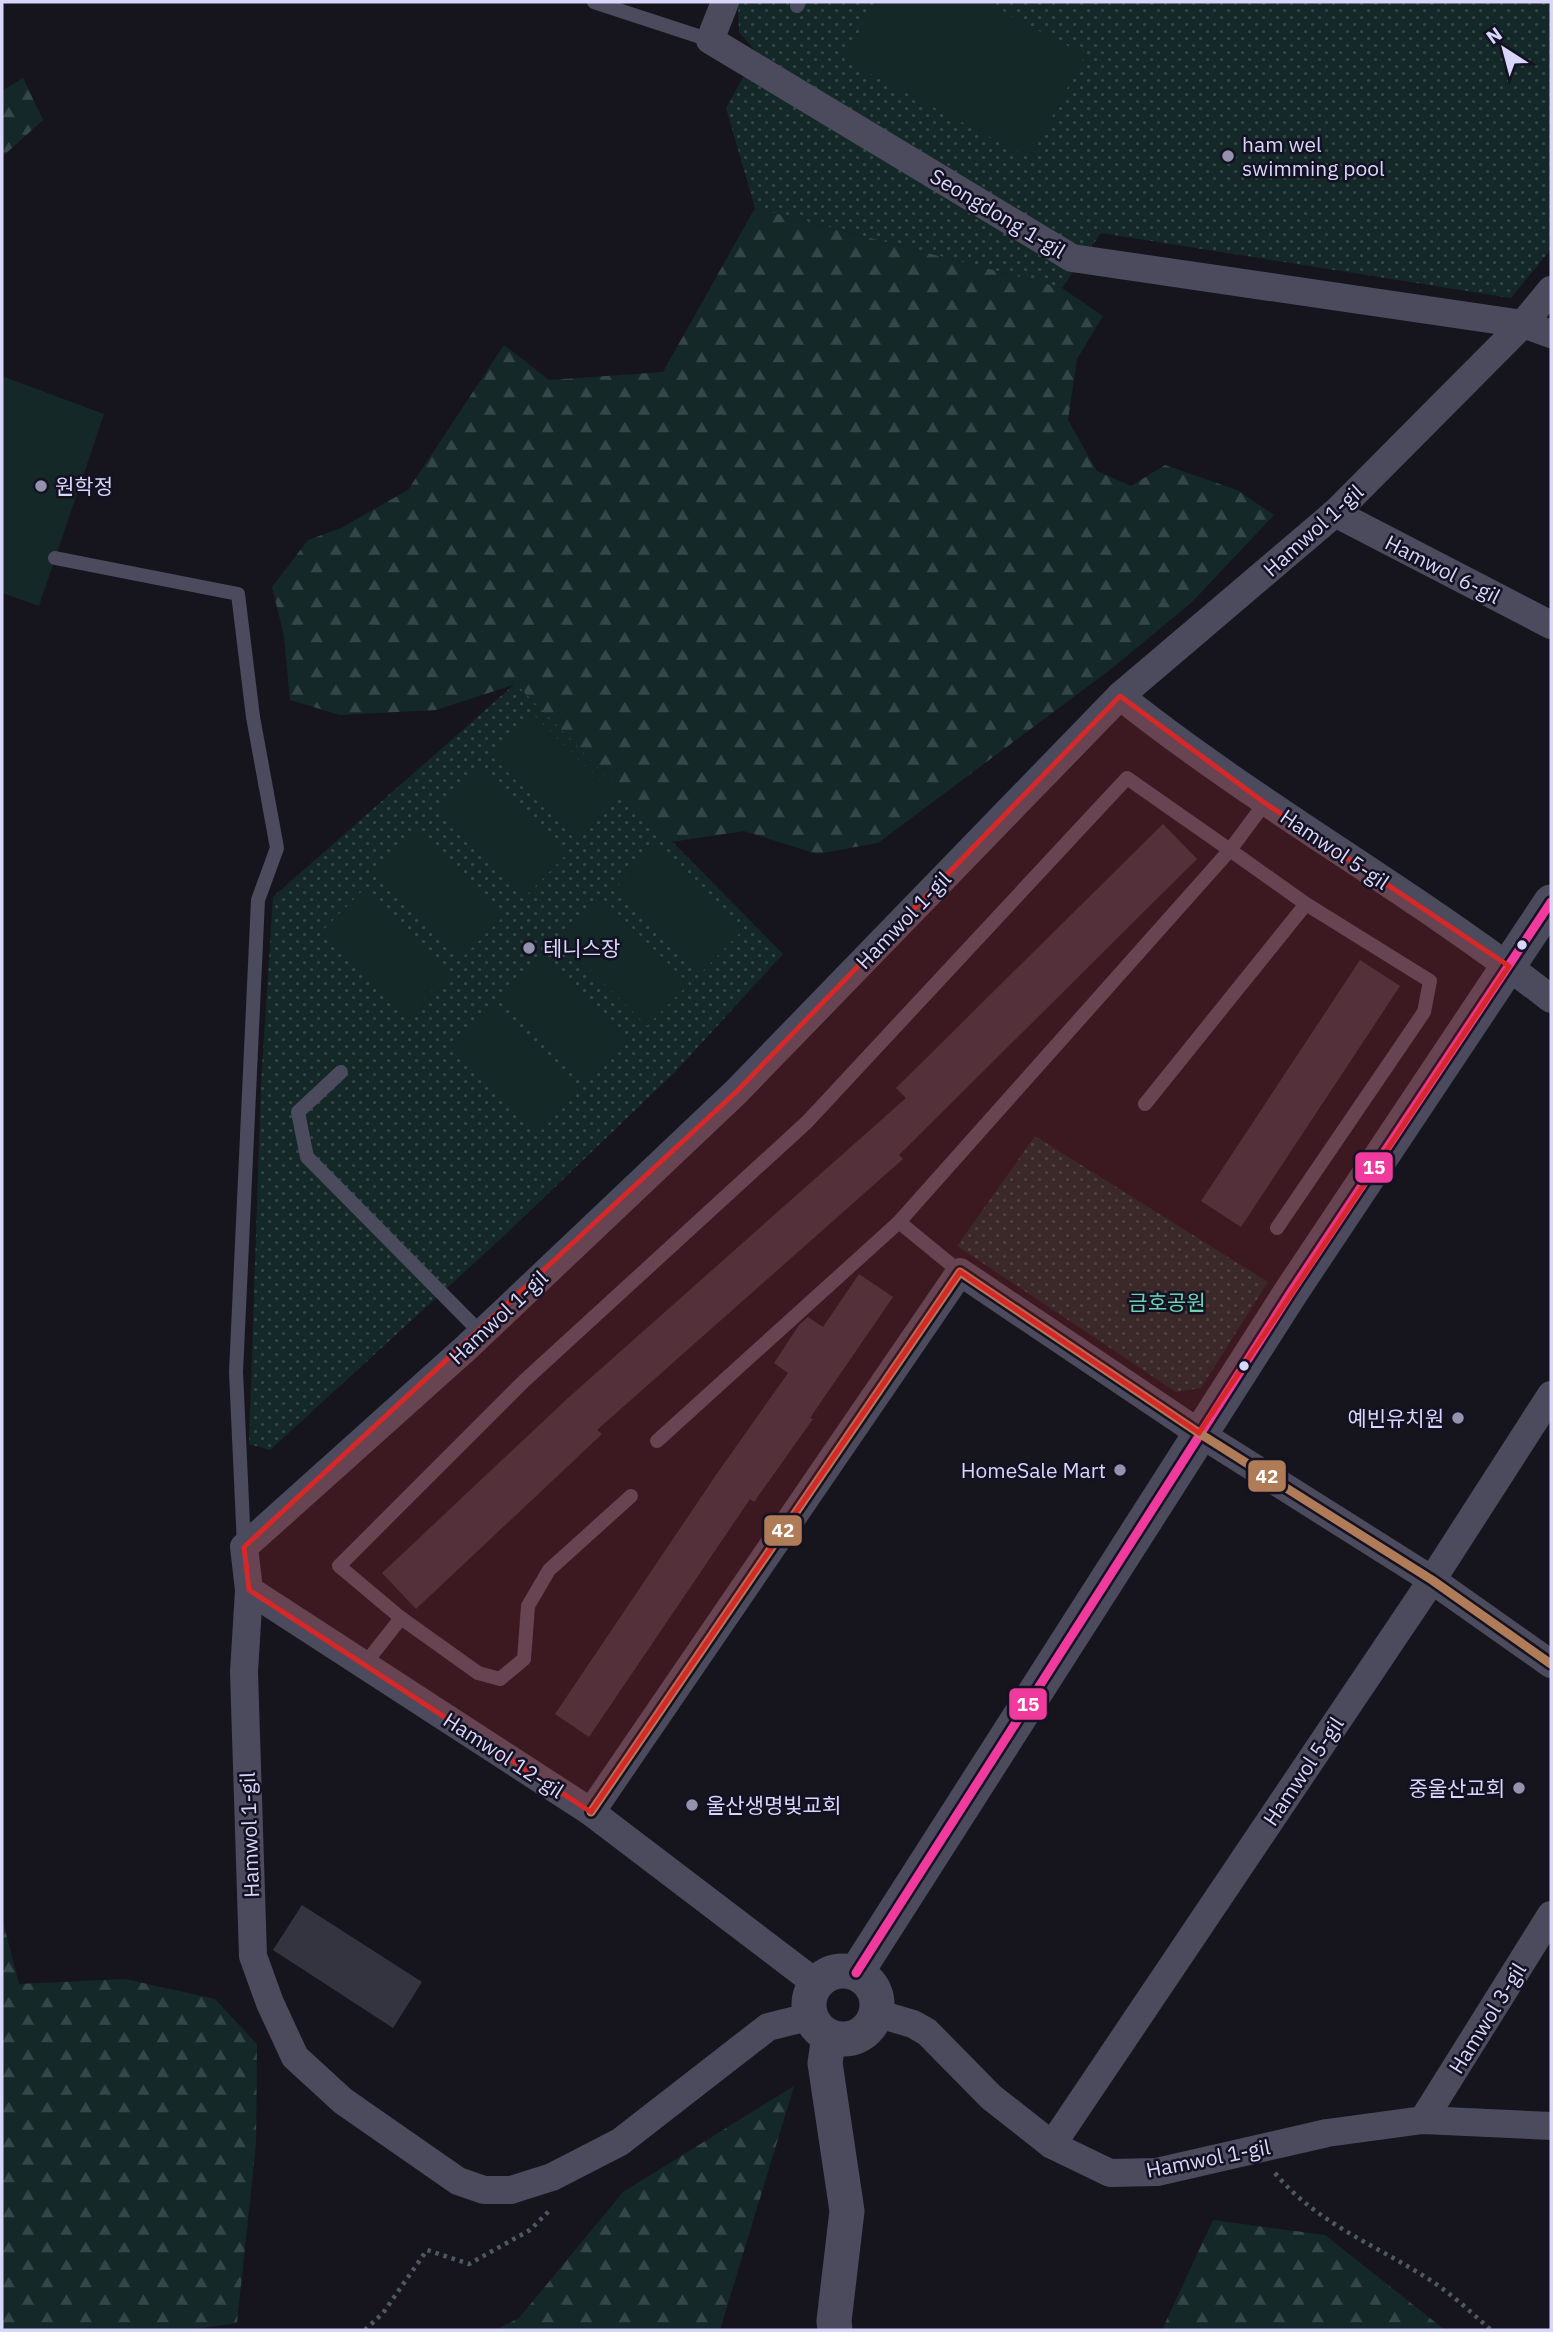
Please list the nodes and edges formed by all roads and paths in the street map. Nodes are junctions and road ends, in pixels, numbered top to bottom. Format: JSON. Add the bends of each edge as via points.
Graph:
{"nodes":[{"id":1,"x":594,"y":2,"type":"edge"},
{"id":2,"x":726,"y":2,"type":"edge"},
{"id":3,"x":710,"y":40,"type":"junction"},
{"id":4,"x":1551,"y":290,"type":"edge"},
{"id":5,"x":1523,"y":324,"type":"junction"},
{"id":6,"x":1551,"y":334,"type":"edge"},
{"id":7,"x":1335,"y":513,"type":"junction"},
{"id":8,"x":55,"y":558,"type":"dead end"},
{"id":9,"x":1551,"y":625,"type":"edge"},
{"id":10,"x":1120,"y":695,"type":"junction"},
{"id":11,"x":1265,"y":803,"type":"junction"},
{"id":12,"x":1230,"y":850,"type":"junction"},
{"id":13,"x":1551,"y":902,"type":"edge"},
{"id":14,"x":1307,"y":904,"type":"junction"},
{"id":15,"x":1509,"y":966,"type":"junction"},
{"id":16,"x":1551,"y":999,"type":"edge"},
{"id":17,"x":341,"y":1072,"type":"dead end"},
{"id":18,"x":1145,"y":1104,"type":"dead end"},
{"id":19,"x":899,"y":1222,"type":"junction"},
{"id":20,"x":1277,"y":1227,"type":"dead end"},
{"id":21,"x":960,"y":1272,"type":"junction"},
{"id":22,"x":481,"y":1333,"type":"junction"},
{"id":23,"x":1551,"y":1395,"type":"edge"},
{"id":24,"x":1199,"y":1433,"type":"junction"},
{"id":25,"x":657,"y":1441,"type":"dead end"},
{"id":26,"x":631,"y":1496,"type":"dead end"},
{"id":27,"x":244,"y":1548,"type":"junction"},
{"id":28,"x":1432,"y":1580,"type":"junction"},
{"id":29,"x":249,"y":1590,"type":"junction"},
{"id":30,"x":401,"y":1618,"type":"junction"},
{"id":31,"x":1551,"y":1664,"type":"edge"},
{"id":32,"x":365,"y":1665,"type":"junction"},
{"id":33,"x":591,"y":1812,"type":"junction"},
{"id":34,"x":1551,"y":1915,"type":"edge"},
{"id":35,"x":856,"y":1973,"type":"junction"},
{"id":36,"x":819,"y":2012,"type":"junction"},
{"id":37,"x":875,"y":2018,"type":"junction"},
{"id":38,"x":1423,"y":2120,"type":"junction"},
{"id":39,"x":1551,"y":2126,"type":"edge"},
{"id":40,"x":1052,"y":2145,"type":"junction"},
{"id":41,"x":1255,"y":2150,"type":"junction"},
{"id":42,"x":550,"y":2210,"type":"dead end"},
{"id":43,"x":365,"y":2330,"type":"edge"},
{"id":44,"x":835,"y":2330,"type":"edge"},
{"id":45,"x":1491,"y":2330,"type":"edge"}],
"edges":[{"from":1,"to":3,"type":"lane","name":"Seongdong 1-gil"},
{"from":2,"to":3,"type":"street"},
{"from":3,"to":5,"type":"street","name":"Seongdong 1-gil","via":[[1072,258]]},
{"from":4,"to":5,"type":"street","name":"Hamwol 1-gil"},
{"from":5,"to":6,"type":"street","name":"Seongdong 1-gil"},
{"from":5,"to":7,"type":"street","name":"Hamwol 1-gil"},
{"from":7,"to":9,"type":"street","name":"Hamwol 6-gil"},
{"from":7,"to":10,"type":"street","name":"Hamwol 1-gil"},
{"from":8,"to":27,"type":"lane","via":[[238,594],[253,717],[277,848],[258,900],[236,1371]]},
{"from":10,"to":11,"type":"street","name":"Hamwol 5-gil"},
{"from":10,"to":22,"type":"street","name":"Hamwol 1-gil","via":[[736,1092]]},
{"from":11,"to":12,"type":"lane"},
{"from":11,"to":15,"type":"street","name":"Hamwol 5-gil"},
{"from":12,"to":14,"type":"lane"},
{"from":12,"to":19,"type":"lane"},
{"from":12,"to":30,"type":"lane","via":[[1127,778],[807,1122],[524,1381],[339,1566]]},
{"from":13,"to":15,"type":"street"},
{"from":14,"to":18,"type":"lane"},
{"from":14,"to":20,"type":"lane","via":[[1430,982],[1424,1012]]},
{"from":15,"to":16,"type":"street","name":"Hamwol 5-gil"},
{"from":15,"to":24,"type":"street"},
{"from":17,"to":22,"type":"lane","via":[[298,1112],[307,1157]]},
{"from":19,"to":21,"type":"lane"},
{"from":19,"to":25,"type":"lane"},
{"from":21,"to":24,"type":"street"},
{"from":21,"to":33,"type":"street"},
{"from":22,"to":27,"type":"street","name":"Hamwol 1-gil"},
{"from":23,"to":28,"type":"street","name":"Hamwol 5-gil"},
{"from":24,"to":28,"type":"street"},
{"from":24,"to":35,"type":"street"},
{"from":26,"to":30,"type":"lane","via":[[550,1570],[528,1606],[524,1658],[500,1679],[478,1673]]},
{"from":27,"to":29,"type":"street","name":"Hamwol 1-gil"},
{"from":28,"to":31,"type":"street"},
{"from":28,"to":40,"type":"street","name":"Hamwol 5-gil"},
{"from":29,"to":32,"type":"street","name":"Hamwol 12-gil"},
{"from":29,"to":36,"type":"street","name":"Hamwol 1-gil","via":[[244,1672],[253,1955],[295,2057],[343,2101],[458,2181],[484,2190],[511,2190],[552,2177],[620,2141],[768,2027]]},
{"from":30,"to":32,"type":"lane"},
{"from":32,"to":33,"type":"street","name":"Hamwol 12-gil"},
{"from":33,"to":36,"type":"street","name":"Hamwol 12-gil"},
{"from":34,"to":38,"type":"street","name":"Hamwol 3-gil"},
{"from":35,"to":36,"type":"street","via":[[834,1972]]},
{"from":35,"to":37,"type":"street","via":[[876,1996]]},
{"from":36,"to":37,"type":"street","via":[[850,2038],[861,2034]]},
{"from":36,"to":44,"type":"street","via":[[847,2211]]},
{"from":37,"to":40,"type":"street","name":"Hamwol 1-gil","via":[[913,2024],[927,2032],[990,2097]]},
{"from":38,"to":39,"type":"street","name":"Hamwol 1-gil"},
{"from":38,"to":41,"type":"street","name":"Hamwol 1-gil","via":[[1327,2133]]},
{"from":40,"to":41,"type":"street","name":"Hamwol 1-gil","via":[[1110,2173],[1157,2172]]},
{"from":41,"to":45,"type":"path","via":[[1317,2214],[1434,2283]]},
{"from":42,"to":43,"type":"path","via":[[530,2230],[469,2264],[427,2250],[383,2313]]}]}
